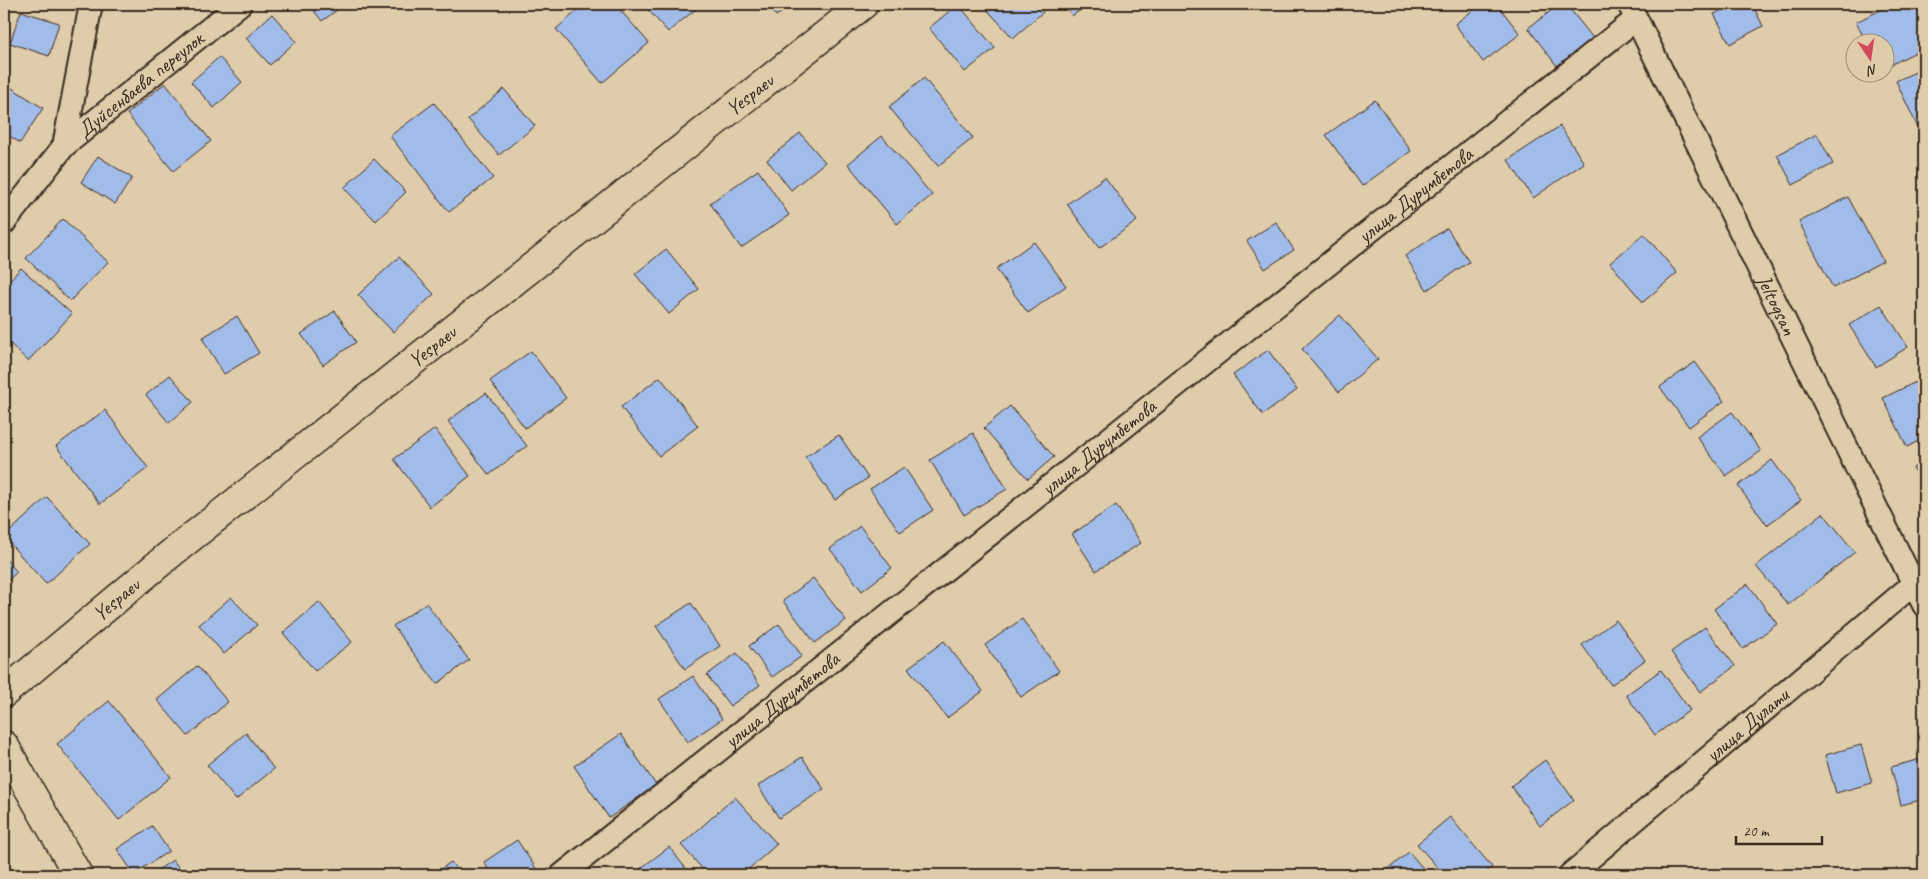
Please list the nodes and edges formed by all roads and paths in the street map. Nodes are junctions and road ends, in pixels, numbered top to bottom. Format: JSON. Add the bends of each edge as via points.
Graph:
{"nodes":[{"id":1,"x":91,"y":4,"type":"edge"},
{"id":2,"x":240,"y":4,"type":"edge"},
{"id":3,"x":864,"y":4,"type":"edge"},
{"id":4,"x":1632,"y":11,"type":"edge"},
{"id":5,"x":64,"y":146,"type":"junction"},
{"id":6,"x":4,"y":223,"type":"edge"},
{"id":7,"x":1919,"y":579,"type":"edge"},
{"id":8,"x":1924,"y":605,"type":"edge"},
{"id":9,"x":4,"y":693,"type":"edge"},
{"id":10,"x":4,"y":745,"type":"edge"},
{"id":11,"x":78,"y":875,"type":"edge"},
{"id":12,"x":562,"y":875,"type":"edge"},
{"id":13,"x":1570,"y":875,"type":"edge"}],
"edges":[{"from":1,"to":5,"type":"street"},
{"from":2,"to":5,"type":"street","name":"Дуйсенбаева переулок"},
{"from":3,"to":9,"type":"street","name":"Yespaev","via":[[174,551]]},
{"from":4,"to":7,"type":"street","name":"Jeltoqsan"},
{"from":4,"to":12,"type":"street","name":"улица Дурумбетова"},
{"from":5,"to":6,"type":"street"},
{"from":7,"to":8,"type":"street","name":"Jeltoqsan"},
{"from":7,"to":13,"type":"street","name":"улица Дулати"},
{"from":10,"to":11,"type":"street"}]}
